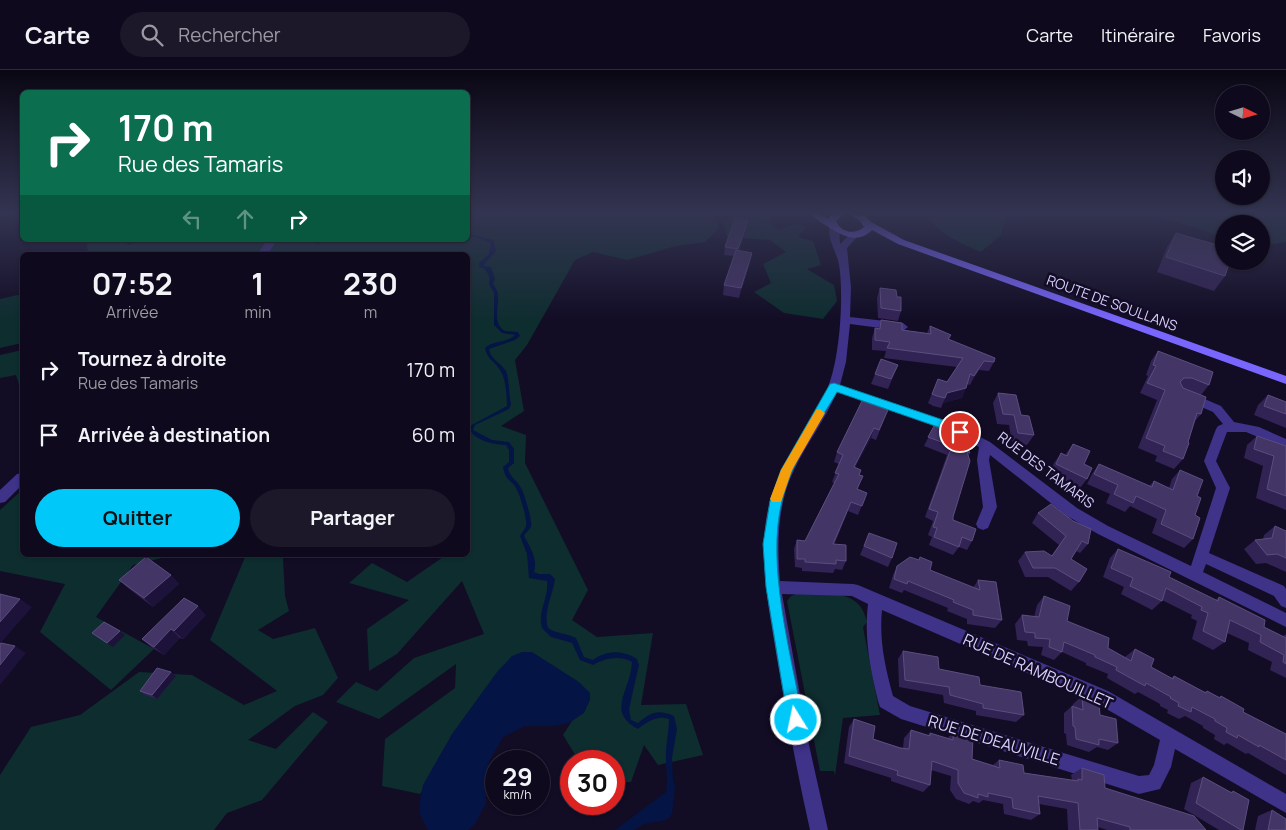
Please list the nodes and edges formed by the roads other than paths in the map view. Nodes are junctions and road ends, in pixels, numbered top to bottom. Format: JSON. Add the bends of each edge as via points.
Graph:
{"nodes":[{"id":1,"x":838,"y":249,"type":"edge"},
{"id":2,"x":842,"y":249,"type":"edge"},
{"id":3,"x":922,"y":249,"type":"edge"},
{"id":4,"x":842,"y":261,"type":"junction"},
{"id":5,"x":844,"y":320,"type":"junction"},
{"id":6,"x":903,"y":327,"type":"edge"},
{"id":7,"x":1286,"y":380,"type":"edge"},
{"id":8,"x":834,"y":387,"type":"junction"},
{"id":9,"x":1180,"y":393,"type":"edge"},
{"id":10,"x":1230,"y":425,"type":"junction"},
{"id":11,"x":1286,"y":444,"type":"edge"},
{"id":12,"x":986,"y":445,"type":"junction"},
{"id":13,"x":20,"y":480,"type":"edge"},
{"id":14,"x":0,"y":498,"type":"edge"},
{"id":15,"x":983,"y":524,"type":"dead end"},
{"id":16,"x":1202,"y":556,"type":"junction"},
{"id":17,"x":1195,"y":575,"type":"junction"},
{"id":18,"x":772,"y":587,"type":"junction"},
{"id":19,"x":876,"y":600,"type":"junction"},
{"id":20,"x":1286,"y":601,"type":"edge"},
{"id":21,"x":1285,"y":615,"type":"edge"},
{"id":22,"x":1169,"y":736,"type":"junction"},
{"id":23,"x":1286,"y":804,"type":"edge"},
{"id":24,"x":818,"y":830,"type":"edge"}],
"edges":[{"from":1,"to":4,"type":"street"},
{"from":2,"to":4,"type":"street"},
{"from":3,"to":7,"type":"main road","name":"ROUTE DE SOULLANS"},
{"from":4,"to":5,"type":"street"},
{"from":5,"to":6,"type":"street"},
{"from":5,"to":8,"type":"street"},
{"from":8,"to":12,"type":"street","name":"RUE DES TAMARIS","via":[[948,426]]},
{"from":8,"to":18,"type":"street","via":[[787,470],[776,501],[770,544]]},
{"from":9,"to":10,"type":"street","via":[[1217,409]]},
{"from":10,"to":11,"type":"street"},
{"from":10,"to":16,"type":"street","via":[[1222,429],[1210,461],[1223,488]]},
{"from":12,"to":15,"type":"street","via":[[983,460],[990,507]]},
{"from":12,"to":17,"type":"street","name":"RUE DES TAMARIS","via":[[1072,512]]},
{"from":13,"to":14,"type":"street"},
{"from":16,"to":17,"type":"street"},
{"from":16,"to":20,"type":"street","via":[[1279,591]]},
{"from":17,"to":21,"type":"street","name":"RUE DES TAMARIS"},
{"from":18,"to":19,"type":"street","name":"RUE DE RAMBOUILLET","via":[[853,590]]},
{"from":18,"to":24,"type":"street"},
{"from":19,"to":22,"type":"street","name":"RUE DE RAMBOUILLET","via":[[1102,697]]},
{"from":19,"to":22,"type":"street","name":"RUE DE DEAUVILLE","via":[[873,627],[876,662],[886,701],[907,713],[1139,785],[1154,784],[1162,767]]},
{"from":22,"to":23,"type":"street","name":"RUE DE RAMBOUILLET"}]}
